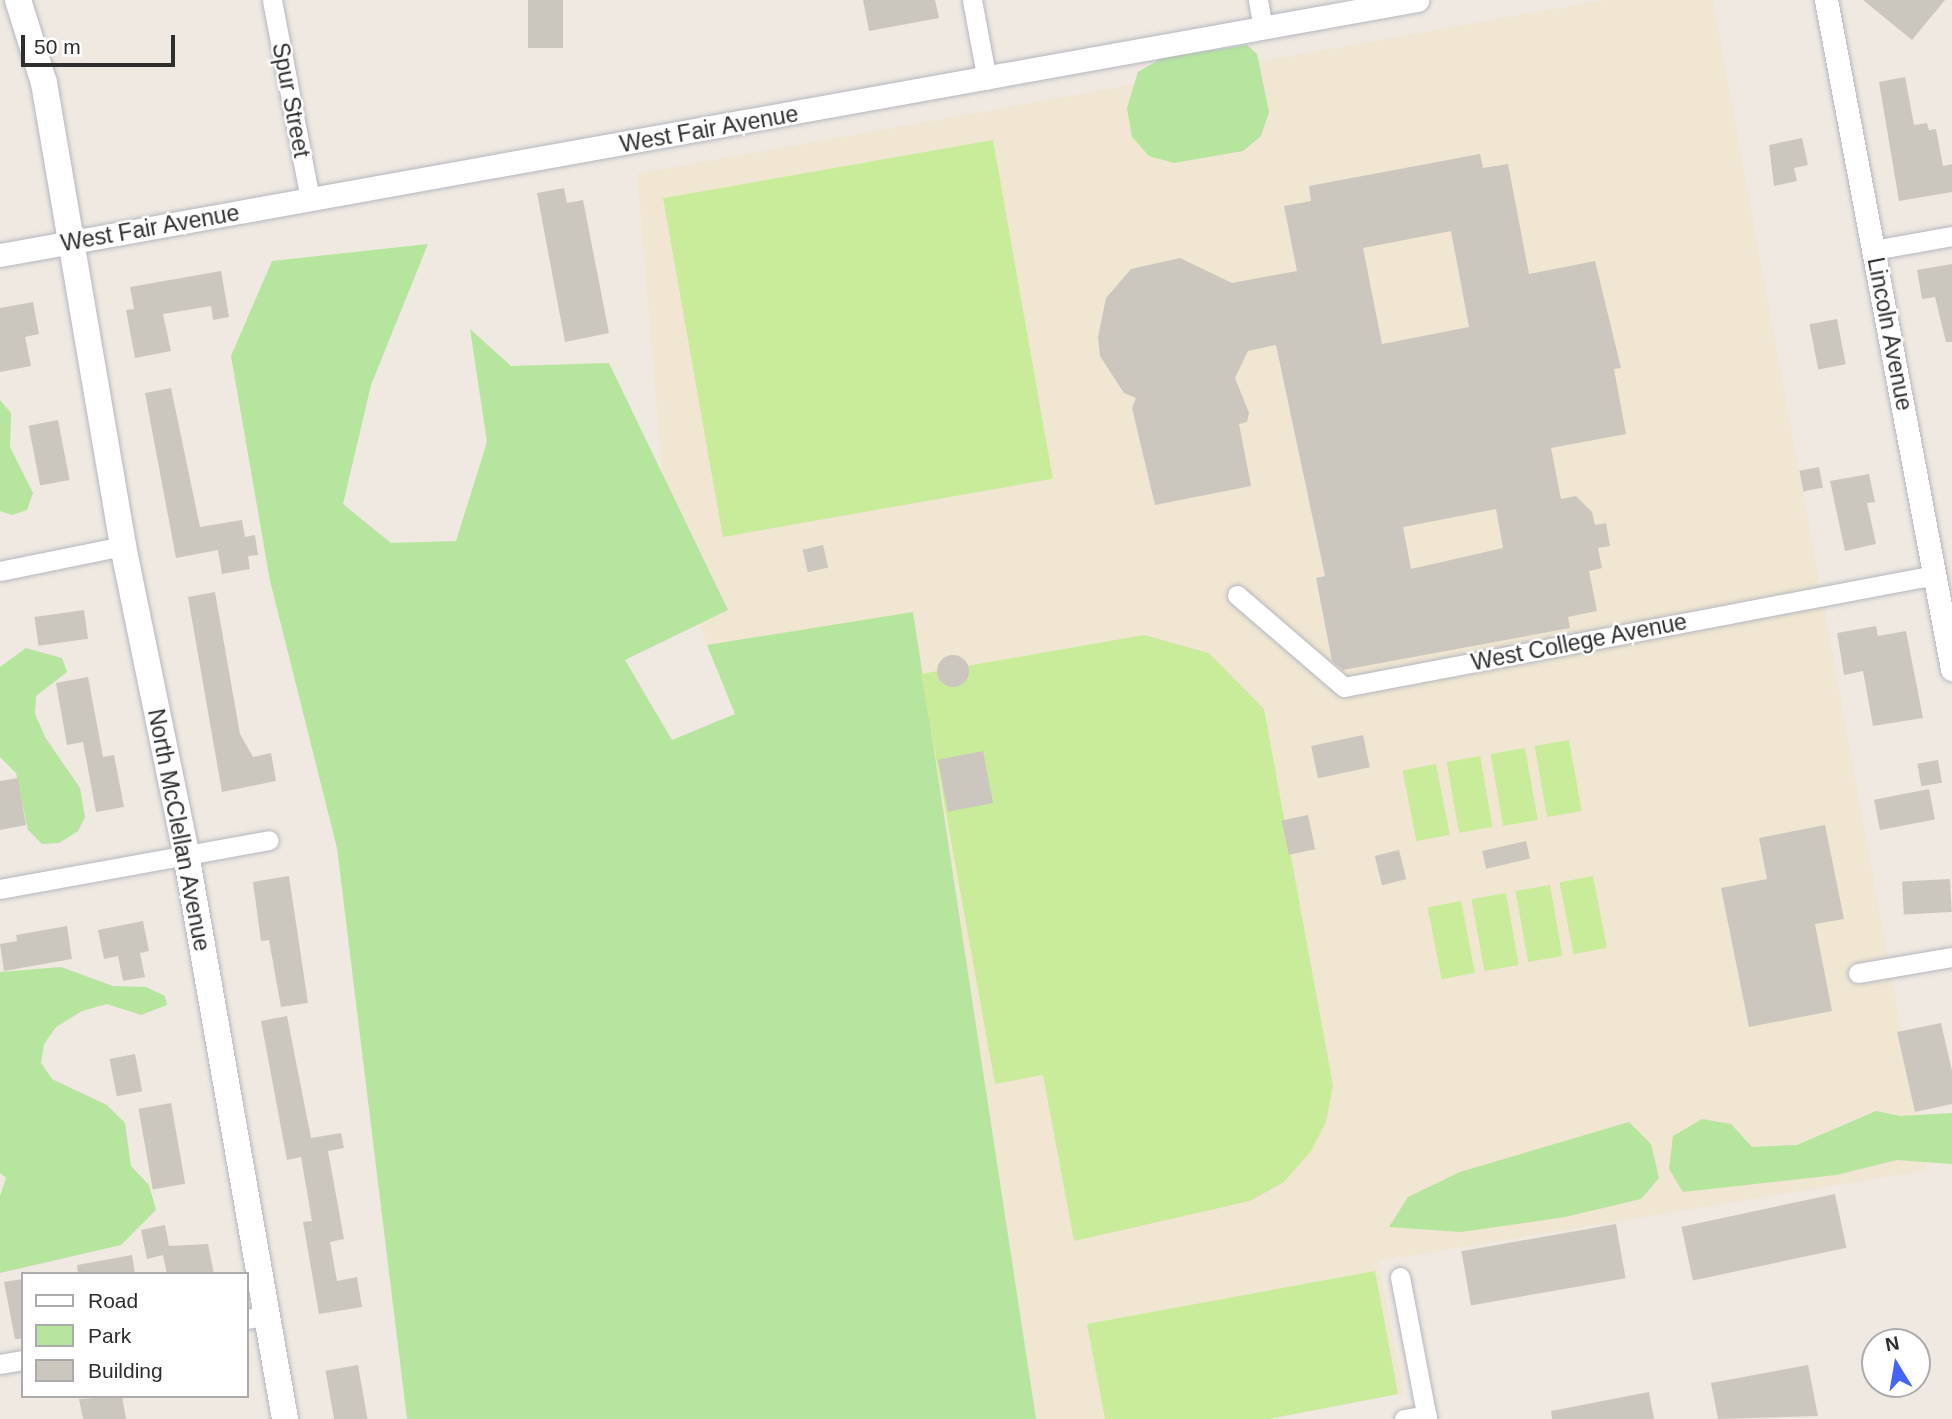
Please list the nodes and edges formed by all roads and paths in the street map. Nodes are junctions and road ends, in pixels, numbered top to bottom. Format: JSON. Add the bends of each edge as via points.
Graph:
{"nodes":[{"id":1,"x":18,"y":0,"type":"edge"},
{"id":2,"x":272,"y":0,"type":"edge"},
{"id":3,"x":972,"y":0,"type":"edge"},
{"id":4,"x":1258,"y":0,"type":"edge"},
{"id":5,"x":1417,"y":0,"type":"edge"},
{"id":6,"x":1826,"y":0,"type":"edge"},
{"id":7,"x":1262,"y":28,"type":"junction"},
{"id":8,"x":987,"y":80,"type":"junction"},
{"id":9,"x":310,"y":200,"type":"junction"},
{"id":10,"x":1952,"y":236,"type":"edge"},
{"id":11,"x":69,"y":243,"type":"junction"},
{"id":12,"x":1874,"y":250,"type":"junction"},
{"id":13,"x":0,"y":255,"type":"edge"},
{"id":14,"x":123,"y":546,"type":"junction"},
{"id":15,"x":0,"y":571,"type":"edge"},
{"id":16,"x":1944,"y":574,"type":"edge"},
{"id":17,"x":1237,"y":595,"type":"dead end"},
{"id":18,"x":1952,"y":668,"type":"edge"},
{"id":19,"x":268,"y":839,"type":"dead end"},
{"id":20,"x":186,"y":855,"type":"junction"},
{"id":21,"x":0,"y":889,"type":"edge"},
{"id":22,"x":1952,"y":957,"type":"edge"},
{"id":23,"x":1858,"y":973,"type":"dead end"},
{"id":24,"x":1400,"y":1277,"type":"dead end"},
{"id":25,"x":256,"y":1318,"type":"edge"},
{"id":26,"x":21,"y":1360,"type":"edge"},
{"id":27,"x":0,"y":1364,"type":"edge"},
{"id":28,"x":1427,"y":1417,"type":"edge"},
{"id":29,"x":285,"y":1419,"type":"edge"},
{"id":30,"x":1404,"y":1419,"type":"edge"}],
"edges":[{"from":1,"to":11,"type":"main road","name":"North McClellan Avenue","via":[[44,83]]},
{"from":2,"to":9,"type":"street","name":"Spur Street"},
{"from":3,"to":8,"type":"street"},
{"from":4,"to":7,"type":"street"},
{"from":5,"to":7,"type":"street","name":"West Fair Avenue"},
{"from":6,"to":12,"type":"street","name":"Lincoln Avenue"},
{"from":7,"to":8,"type":"street","name":"West Fair Avenue"},
{"from":8,"to":9,"type":"street","name":"West Fair Avenue"},
{"from":9,"to":11,"type":"street","name":"West Fair Avenue"},
{"from":10,"to":12,"type":"street"},
{"from":11,"to":13,"type":"street","name":"West Fair Avenue"},
{"from":11,"to":14,"type":"main road","name":"North McClellan Avenue"},
{"from":12,"to":16,"type":"street","name":"Lincoln Avenue"},
{"from":14,"to":15,"type":"street"},
{"from":14,"to":20,"type":"main road","name":"North McClellan Avenue"},
{"from":16,"to":17,"type":"street","name":"West College Avenue","via":[[1344,687]]},
{"from":16,"to":18,"type":"street","name":"Lincoln Avenue"},
{"from":19,"to":20,"type":"street"},
{"from":20,"to":21,"type":"street"},
{"from":20,"to":25,"type":"main road","name":"North McClellan Avenue"},
{"from":22,"to":23,"type":"street"},
{"from":24,"to":28,"type":"street"},
{"from":25,"to":29,"type":"main road","name":"North McClellan Avenue"},
{"from":26,"to":27,"type":"street"},
{"from":28,"to":30,"type":"street"}]}
